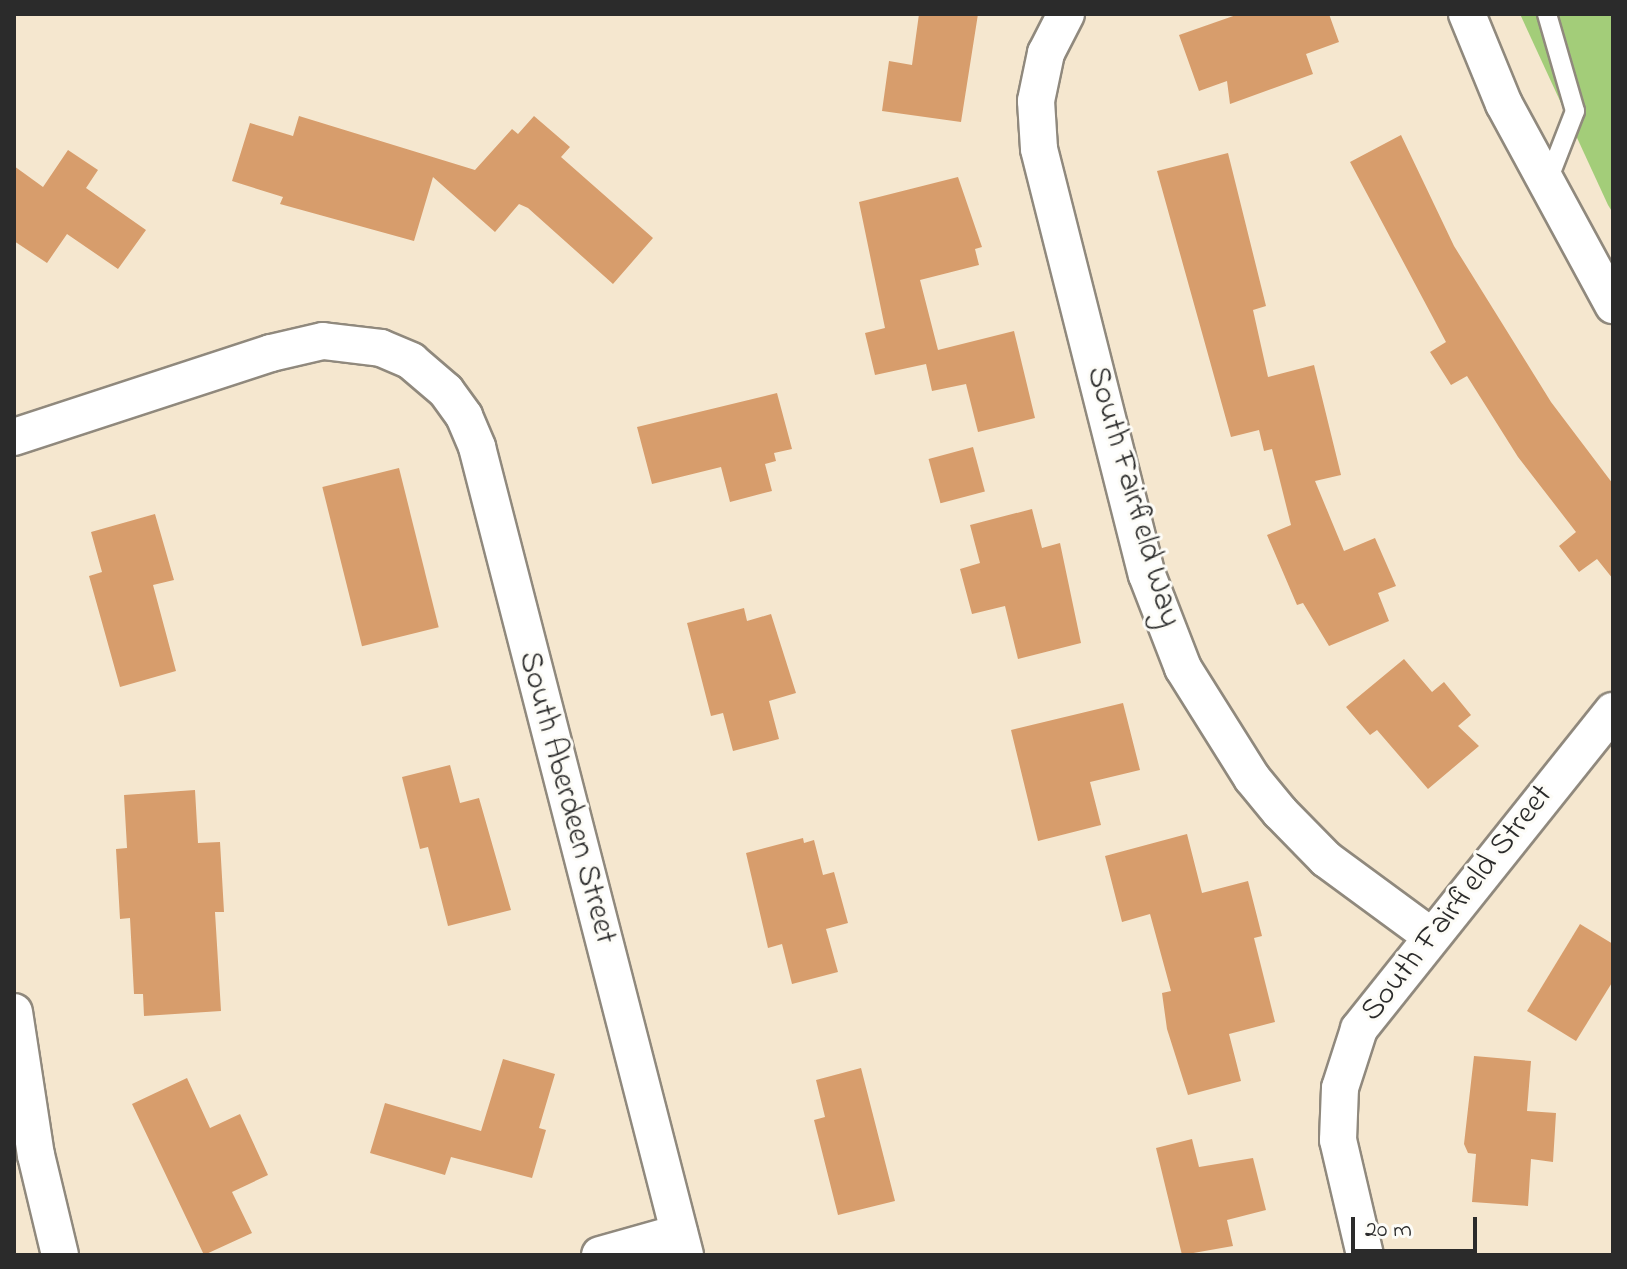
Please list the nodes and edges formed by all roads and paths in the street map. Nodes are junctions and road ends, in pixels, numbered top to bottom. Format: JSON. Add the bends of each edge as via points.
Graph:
{"nodes":[{"id":1,"x":1066,"y":14,"type":"edge"},
{"id":2,"x":1467,"y":14,"type":"edge"},
{"id":3,"x":1547,"y":14,"type":"edge"},
{"id":4,"x":1546,"y":185,"type":"junction"},
{"id":5,"x":1613,"y":305,"type":"edge"},
{"id":6,"x":14,"y":437,"type":"edge"},
{"id":7,"x":1613,"y":711,"type":"edge"},
{"id":8,"x":1431,"y":936,"type":"junction"},
{"id":9,"x":14,"y":1012,"type":"edge"},
{"id":10,"x":682,"y":1244,"type":"edge"},
{"id":11,"x":60,"y":1255,"type":"edge"},
{"id":12,"x":600,"y":1255,"type":"edge"},
{"id":13,"x":1365,"y":1255,"type":"edge"}],
"edges":[{"from":1,"to":8,"type":"street","name":"South Fairfield Way","via":[[1043,65],[1036,101],[1039,149],[1147,575],[1183,668],[1252,778],[1280,812],[1376,901]]},
{"from":2,"to":4,"type":"street","via":[[1504,104]]},
{"from":3,"to":4,"type":"lane","via":[[1575,111]]},
{"from":4,"to":5,"type":"street"},
{"from":6,"to":10,"type":"street","name":"South Aberdeen Street","via":[[323,341],[353,341],[411,361],[446,391],[477,447]]},
{"from":7,"to":8,"type":"street","name":"South Fairfield Street"},
{"from":8,"to":13,"type":"street","name":"South Fairfield Street","via":[[1359,1029],[1340,1088],[1340,1151]]},
{"from":9,"to":11,"type":"street","via":[[36,1155]]},
{"from":10,"to":12,"type":"street"}]}
